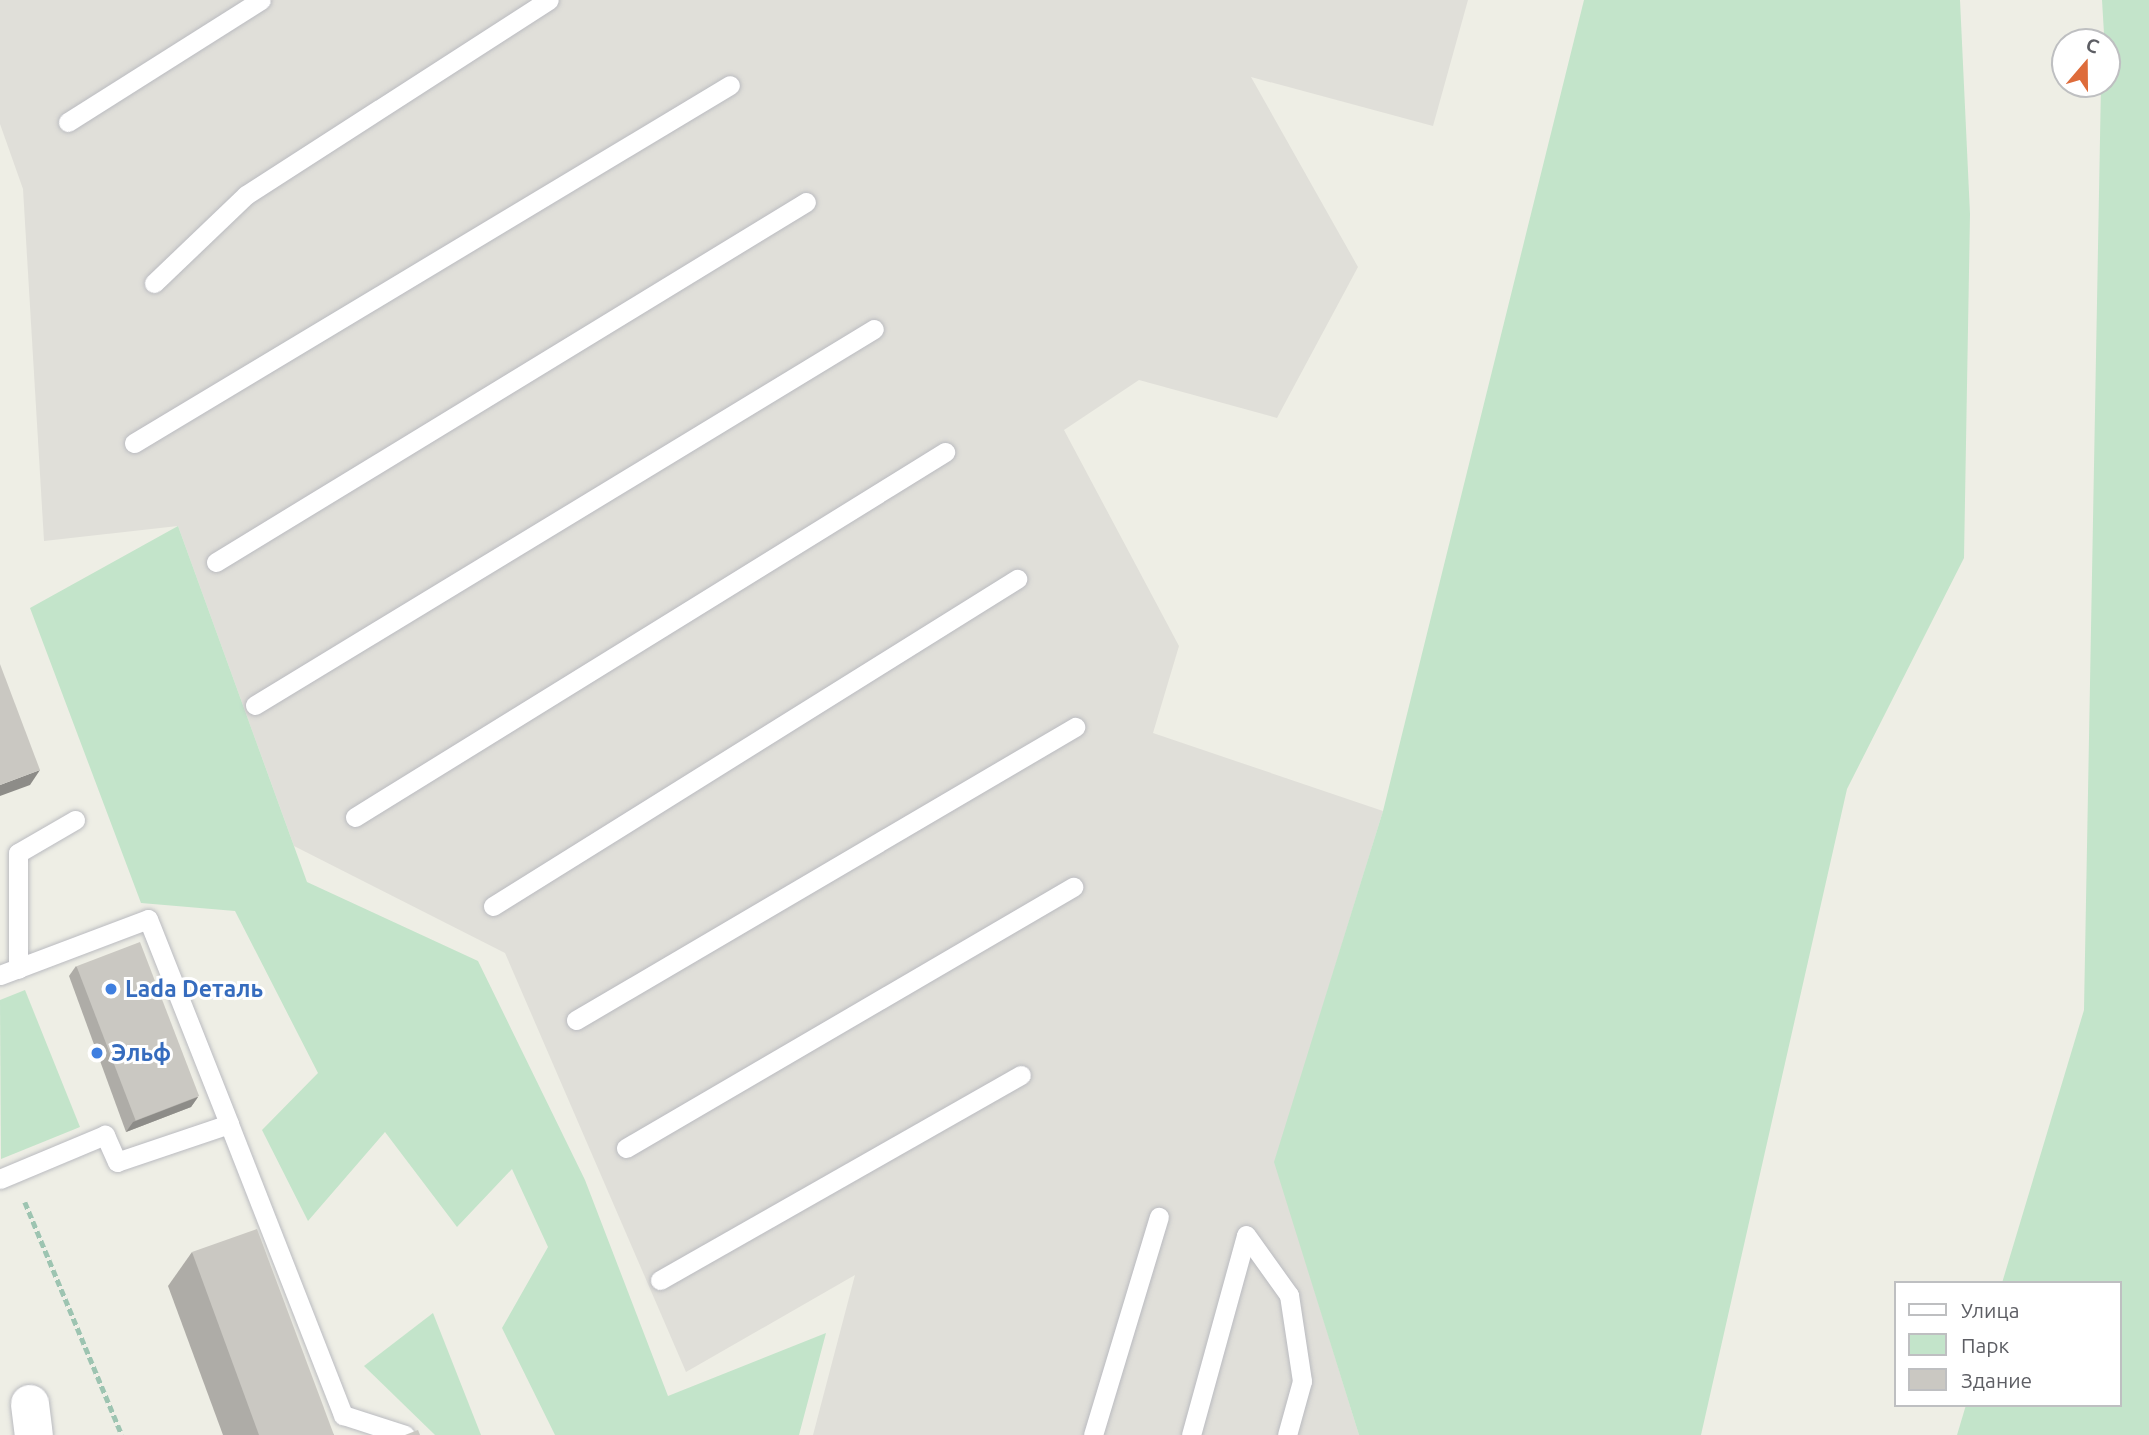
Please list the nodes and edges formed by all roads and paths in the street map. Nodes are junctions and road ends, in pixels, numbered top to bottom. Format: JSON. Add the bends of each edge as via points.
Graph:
{"nodes":[{"id":1,"x":261,"y":0,"type":"edge"},
{"id":2,"x":549,"y":0,"type":"edge"},
{"id":3,"x":730,"y":85,"type":"dead end"},
{"id":4,"x":68,"y":122,"type":"dead end"},
{"id":5,"x":806,"y":202,"type":"dead end"},
{"id":6,"x":154,"y":283,"type":"dead end"},
{"id":7,"x":874,"y":329,"type":"dead end"},
{"id":8,"x":134,"y":443,"type":"dead end"},
{"id":9,"x":945,"y":452,"type":"dead end"},
{"id":10,"x":216,"y":562,"type":"dead end"},
{"id":11,"x":1017,"y":579,"type":"dead end"},
{"id":12,"x":256,"y":705,"type":"dead end"},
{"id":13,"x":1076,"y":727,"type":"dead end"},
{"id":14,"x":355,"y":817,"type":"dead end"},
{"id":15,"x":75,"y":820,"type":"dead end"},
{"id":16,"x":1073,"y":887,"type":"dead end"},
{"id":17,"x":493,"y":906,"type":"dead end"},
{"id":18,"x":9,"y":972,"type":"edge"},
{"id":19,"x":576,"y":1020,"type":"dead end"},
{"id":20,"x":1021,"y":1075,"type":"dead end"},
{"id":21,"x":229,"y":1124,"type":"junction"},
{"id":22,"x":626,"y":1148,"type":"dead end"},
{"id":23,"x":0,"y":1180,"type":"edge"},
{"id":24,"x":25,"y":1202,"type":"dead end"},
{"id":25,"x":1159,"y":1217,"type":"dead end"},
{"id":26,"x":660,"y":1280,"type":"dead end"},
{"id":27,"x":122,"y":1435,"type":"edge"},
{"id":28,"x":405,"y":1435,"type":"edge"},
{"id":29,"x":1093,"y":1435,"type":"edge"},
{"id":30,"x":1191,"y":1435,"type":"edge"},
{"id":31,"x":1287,"y":1435,"type":"edge"}],
"edges":[{"from":1,"to":4,"type":"lane"},
{"from":2,"to":6,"type":"lane","via":[[246,195]]},
{"from":3,"to":8,"type":"lane"},
{"from":5,"to":10,"type":"lane"},
{"from":7,"to":12,"type":"lane"},
{"from":9,"to":14,"type":"lane"},
{"from":11,"to":17,"type":"lane"},
{"from":13,"to":19,"type":"lane"},
{"from":15,"to":18,"type":"lane","via":[[18,853]]},
{"from":16,"to":22,"type":"lane"},
{"from":18,"to":21,"type":"lane","via":[[148,919]]},
{"from":20,"to":26,"type":"lane"},
{"from":21,"to":23,"type":"lane","via":[[117,1162],[105,1135]]},
{"from":21,"to":28,"type":"lane","via":[[343,1415]]},
{"from":24,"to":27,"type":"path"},
{"from":25,"to":29,"type":"lane"},
{"from":30,"to":31,"type":"lane","via":[[1246,1235],[1289,1295],[1303,1381]]}]}
